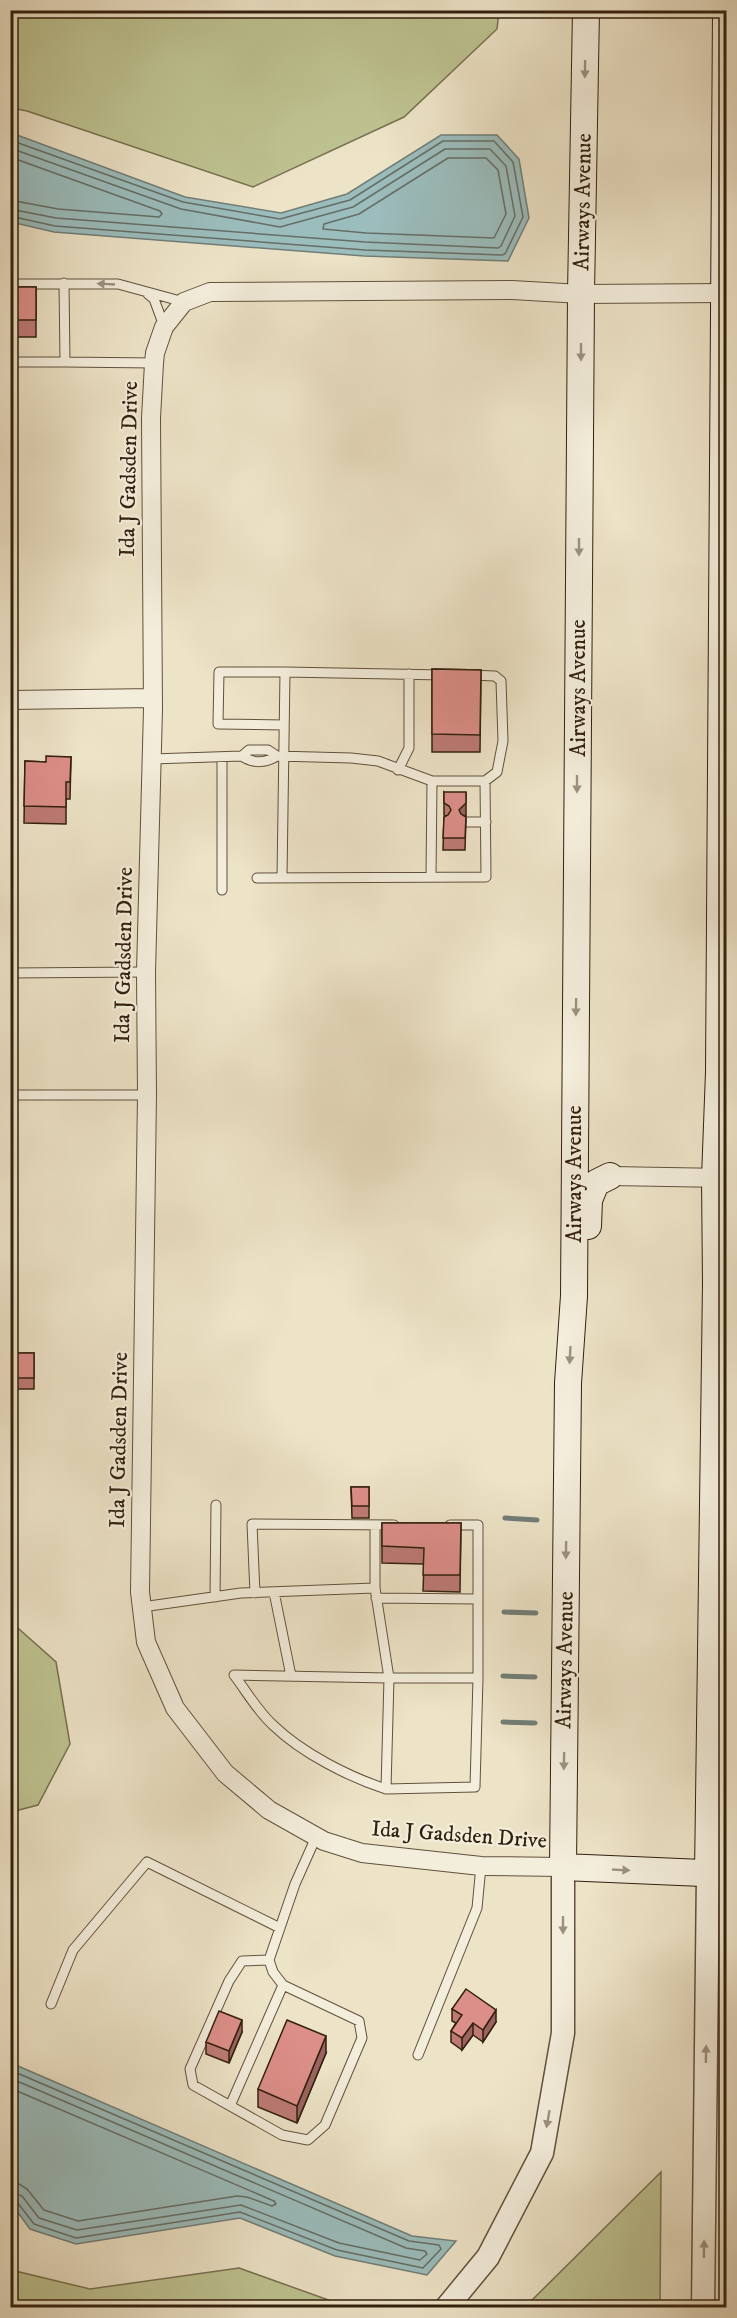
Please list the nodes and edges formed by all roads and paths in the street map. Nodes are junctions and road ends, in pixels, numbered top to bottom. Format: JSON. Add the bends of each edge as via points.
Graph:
{"nodes":[{"id":1,"x":586,"y":10,"type":"edge"},
{"id":2,"x":726,"y":10,"type":"edge"},
{"id":3,"x":726,"y":102,"type":"edge"},
{"id":4,"x":64,"y":283,"type":"junction"},
{"id":5,"x":10,"y":284,"type":"edge"},
{"id":6,"x":146,"y":292,"type":"junction"},
{"id":7,"x":725,"y":293,"type":"edge"},
{"id":8,"x":581,"y":294,"type":"junction"},
{"id":9,"x":184,"y":302,"type":"junction"},
{"id":10,"x":164,"y":327,"type":"junction"},
{"id":11,"x":10,"y":362,"type":"edge"},
{"id":12,"x":65,"y":362,"type":"junction"},
{"id":13,"x":154,"y":363,"type":"junction"},
{"id":14,"x":285,"y":672,"type":"junction"},
{"id":15,"x":409,"y":674,"type":"junction"},
{"id":16,"x":452,"y":675,"type":"edge"},
{"id":17,"x":463,"y":675,"type":"edge"},
{"id":18,"x":153,"y":698,"type":"junction"},
{"id":19,"x":10,"y":700,"type":"edge"},
{"id":20,"x":284,"y":725,"type":"junction"},
{"id":21,"x":281,"y":756,"type":"junction"},
{"id":22,"x":222,"y":757,"type":"junction"},
{"id":23,"x":152,"y":759,"type":"junction"},
{"id":24,"x":398,"y":770,"type":"junction"},
{"id":25,"x":432,"y":781,"type":"junction"},
{"id":26,"x":485,"y":781,"type":"junction"},
{"id":27,"x":444,"y":822,"type":"edge"},
{"id":28,"x":466,"y":822,"type":"edge"},
{"id":29,"x":486,"y":822,"type":"junction"},
{"id":30,"x":431,"y":823,"type":"junction"},
{"id":31,"x":431,"y":877,"type":"junction"},
{"id":32,"x":256,"y":878,"type":"dead end"},
{"id":33,"x":282,"y":878,"type":"junction"},
{"id":34,"x":222,"y":890,"type":"dead end"},
{"id":35,"x":146,"y":972,"type":"junction"},
{"id":36,"x":10,"y":973,"type":"edge"},
{"id":37,"x":719,"y":1072,"type":"junction"},
{"id":38,"x":10,"y":1095,"type":"edge"},
{"id":39,"x":147,"y":1095,"type":"junction"},
{"id":40,"x":726,"y":1100,"type":"edge"},
{"id":41,"x":575,"y":1112,"type":"junction"},
{"id":42,"x":610,"y":1176,"type":"junction"},
{"id":43,"x":721,"y":1178,"type":"edge"},
{"id":44,"x":726,"y":1239,"type":"edge"},
{"id":45,"x":716,"y":1283,"type":"junction"},
{"id":46,"x":574,"y":1296,"type":"junction"},
{"id":47,"x":216,"y":1505,"type":"dead end"},
{"id":48,"x":375,"y":1525,"type":"junction"},
{"id":49,"x":409,"y":1525,"type":"edge"},
{"id":50,"x":443,"y":1525,"type":"edge"},
{"id":51,"x":274,"y":1592,"type":"junction"},
{"id":52,"x":255,"y":1593,"type":"junction"},
{"id":53,"x":375,"y":1593,"type":"junction"},
{"id":54,"x":215,"y":1596,"type":"junction"},
{"id":55,"x":477,"y":1599,"type":"junction"},
{"id":56,"x":142,"y":1606,"type":"junction"},
{"id":57,"x":291,"y":1676,"type":"junction"},
{"id":58,"x":389,"y":1678,"type":"junction"},
{"id":59,"x":477,"y":1678,"type":"junction"},
{"id":60,"x":386,"y":1789,"type":"junction"},
{"id":61,"x":316,"y":1837,"type":"junction"},
{"id":62,"x":481,"y":1866,"type":"junction"},
{"id":63,"x":562,"y":1867,"type":"junction"},
{"id":64,"x":717,"y":1874,"type":"edge"},
{"id":65,"x":280,"y":1928,"type":"junction"},
{"id":66,"x":269,"y":1960,"type":"junction"},
{"id":67,"x":283,"y":1985,"type":"junction"},
{"id":68,"x":51,"y":2004,"type":"dead end"},
{"id":69,"x":418,"y":2055,"type":"dead end"},
{"id":70,"x":230,"y":2106,"type":"junction"},
{"id":71,"x":446,"y":2307,"type":"edge"},
{"id":72,"x":703,"y":2307,"type":"edge"}],
"edges":[{"from":1,"to":8,"type":"main road","name":"Airways Avenue","one_way":true},
{"from":2,"to":3,"type":"main road"},
{"from":3,"to":7,"type":"main road"},
{"from":4,"to":5,"type":"lane"},
{"from":6,"to":4,"type":"lane","one_way":true,"via":[[118,284]]},
{"from":4,"to":12,"type":"lane"},
{"from":6,"to":9,"type":"lane"},
{"from":6,"to":10,"type":"lane","via":[[154,299]]},
{"from":7,"to":8,"type":"street"},
{"from":7,"to":37,"type":"main road"},
{"from":8,"to":9,"type":"street","via":[[512,290],[210,292]]},
{"from":8,"to":41,"type":"main road","name":"Airways Avenue","one_way":true},
{"from":9,"to":10,"type":"street","name":"Ida J Gadsden Drive"},
{"from":10,"to":13,"type":"street","name":"Ida J Gadsden Drive"},
{"from":11,"to":12,"type":"lane"},
{"from":12,"to":13,"type":"lane"},
{"from":13,"to":18,"type":"street","name":"Ida J Gadsden Drive"},
{"from":14,"to":15,"type":"lane"},
{"from":14,"to":20,"type":"lane"},
{"from":14,"to":20,"type":"lane","via":[[219,672],[218,724]]},
{"from":15,"to":16,"type":"lane"},
{"from":15,"to":24,"type":"lane","via":[[409,748]]},
{"from":17,"to":26,"type":"lane","via":[[495,675],[501,681],[502,741],[497,772]]},
{"from":18,"to":19,"type":"street"},
{"from":18,"to":23,"type":"street","name":"Ida J Gadsden Drive"},
{"from":20,"to":21,"type":"lane"},
{"from":21,"to":22,"type":"lane","via":[[268,750],[249,750],[242,756]]},
{"from":21,"to":24,"type":"lane","via":[[378,761]]},
{"from":21,"to":33,"type":"lane"},
{"from":22,"to":23,"type":"lane"},
{"from":22,"to":34,"type":"lane"},
{"from":23,"to":35,"type":"street","name":"Ida J Gadsden Drive"},
{"from":24,"to":25,"type":"lane"},
{"from":25,"to":26,"type":"lane"},
{"from":25,"to":30,"type":"lane"},
{"from":26,"to":29,"type":"lane"},
{"from":27,"to":30,"type":"lane"},
{"from":28,"to":29,"type":"lane"},
{"from":29,"to":31,"type":"lane","via":[[486,877]]},
{"from":30,"to":31,"type":"lane"},
{"from":31,"to":33,"type":"lane"},
{"from":32,"to":33,"type":"lane"},
{"from":35,"to":36,"type":"lane"},
{"from":35,"to":39,"type":"street","name":"Ida J Gadsden Drive"},
{"from":37,"to":40,"type":"main road"},
{"from":37,"to":43,"type":"main road"},
{"from":38,"to":39,"type":"lane"},
{"from":39,"to":56,"type":"street","name":"Ida J Gadsden Drive"},
{"from":41,"to":42,"type":"main road","via":[[589,1157],[600,1172]]},
{"from":41,"to":46,"type":"main road","name":"Airways Avenue"},
{"from":42,"to":43,"type":"street"},
{"from":42,"to":46,"type":"main road","via":[[596,1183],[589,1200],[588,1254]]},
{"from":43,"to":45,"type":"main road"},
{"from":44,"to":45,"type":"main road"},
{"from":45,"to":64,"type":"main road"},
{"from":46,"to":63,"type":"main road","name":"Airways Avenue","one_way":true,"via":[[568,1383]]},
{"from":47,"to":54,"type":"lane"},
{"from":48,"to":49,"type":"lane"},
{"from":48,"to":52,"type":"lane","via":[[252,1524]]},
{"from":48,"to":53,"type":"lane"},
{"from":50,"to":55,"type":"lane","via":[[477,1525]]},
{"from":51,"to":52,"type":"lane"},
{"from":51,"to":53,"type":"lane"},
{"from":51,"to":57,"type":"lane"},
{"from":52,"to":54,"type":"lane"},
{"from":53,"to":55,"type":"lane"},
{"from":53,"to":58,"type":"lane"},
{"from":54,"to":56,"type":"lane"},
{"from":55,"to":59,"type":"lane"},
{"from":56,"to":61,"type":"street","name":"Ida J Gadsden Drive","via":[[146,1642],[175,1708],[225,1773],[269,1810]]},
{"from":57,"to":58,"type":"lane"},
{"from":57,"to":60,"type":"lane","via":[[234,1675],[272,1724],[293,1743],[365,1782]]},
{"from":58,"to":59,"type":"lane"},
{"from":58,"to":60,"type":"lane"},
{"from":59,"to":60,"type":"lane","via":[[476,1787]]},
{"from":61,"to":62,"type":"street","name":"Ida J Gadsden Drive","via":[[362,1853]]},
{"from":61,"to":65,"type":"lane"},
{"from":62,"to":63,"type":"street","name":"Ida J Gadsden Drive"},
{"from":62,"to":69,"type":"lane","via":[[477,1908]]},
{"from":63,"to":64,"type":"main road","one_way":true},
{"from":63,"to":71,"type":"street","name":"Airways Avenue","one_way":true,"via":[[563,2033],[542,2153],[488,2257]]},
{"from":72,"to":64,"type":"street","one_way":true},
{"from":65,"to":66,"type":"lane"},
{"from":65,"to":68,"type":"lane","via":[[147,1862],[73,1950]]},
{"from":66,"to":67,"type":"lane"},
{"from":66,"to":70,"type":"lane","via":[[242,1961],[229,1981],[190,2069],[193,2085]]},
{"from":67,"to":70,"type":"lane"},
{"from":67,"to":70,"type":"lane","via":[[359,2021],[362,2038],[325,2125],[308,2140],[299,2139],[282,2135]]}]}
